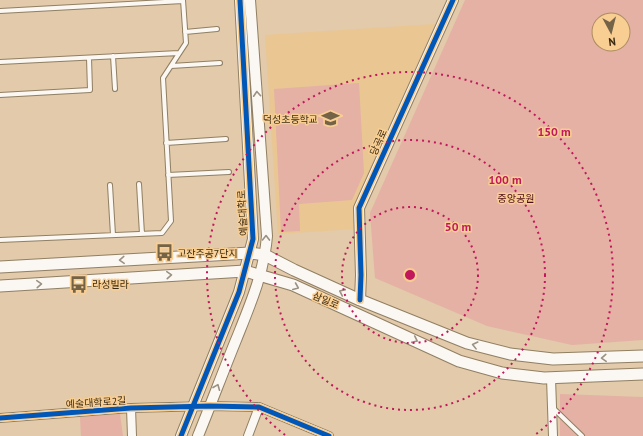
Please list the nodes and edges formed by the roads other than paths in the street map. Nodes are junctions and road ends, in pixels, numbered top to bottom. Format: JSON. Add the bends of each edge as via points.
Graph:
{"nodes":[{"id":1,"x":183,"y":0,"type":"edge"},
{"id":2,"x":240,"y":0,"type":"edge"},
{"id":3,"x":250,"y":0,"type":"edge"},
{"id":4,"x":453,"y":0,"type":"edge"},
{"id":5,"x":0,"y":11,"type":"edge"},
{"id":6,"x":217,"y":29,"type":"dead end"},
{"id":7,"x":185,"y":32,"type":"junction"},
{"id":8,"x":179,"y":53,"type":"junction"},
{"id":9,"x":113,"y":56,"type":"junction"},
{"id":10,"x":88,"y":58,"type":"junction"},
{"id":11,"x":0,"y":62,"type":"edge"},
{"id":12,"x":220,"y":63,"type":"dead end"},
{"id":13,"x":171,"y":66,"type":"junction"},
{"id":14,"x":115,"y":88,"type":"dead end"},
{"id":15,"x":0,"y":95,"type":"edge"},
{"id":16,"x":226,"y":139,"type":"dead end"},
{"id":17,"x":166,"y":143,"type":"junction"},
{"id":18,"x":229,"y":172,"type":"dead end"},
{"id":19,"x":168,"y":175,"type":"junction"},
{"id":20,"x":139,"y":184,"type":"dead end"},
{"id":21,"x":110,"y":185,"type":"dead end"},
{"id":22,"x":142,"y":234,"type":"junction"},
{"id":23,"x":114,"y":235,"type":"junction"},
{"id":24,"x":0,"y":240,"type":"edge"},
{"id":25,"x":250,"y":253,"type":"junction"},
{"id":26,"x":265,"y":255,"type":"junction"},
{"id":27,"x":0,"y":267,"type":"edge"},
{"id":28,"x":245,"y":271,"type":"junction"},
{"id":29,"x":261,"y":275,"type":"junction"},
{"id":30,"x":0,"y":286,"type":"edge"},
{"id":31,"x":360,"y":300,"type":"junction"},
{"id":32,"x":643,"y":356,"type":"edge"},
{"id":33,"x":643,"y":374,"type":"edge"},
{"id":34,"x":551,"y":378,"type":"junction"},
{"id":35,"x":210,"y":406,"type":"junction"},
{"id":36,"x":192,"y":407,"type":"junction"},
{"id":37,"x":259,"y":407,"type":"junction"},
{"id":38,"x":131,"y":408,"type":"junction"},
{"id":39,"x":552,"y":408,"type":"junction"},
{"id":40,"x":0,"y":418,"type":"edge"},
{"id":41,"x":132,"y":436,"type":"edge"},
{"id":42,"x":181,"y":436,"type":"edge"},
{"id":43,"x":198,"y":436,"type":"edge"},
{"id":44,"x":248,"y":436,"type":"edge"},
{"id":45,"x":329,"y":436,"type":"edge"},
{"id":46,"x":553,"y":436,"type":"edge"},
{"id":47,"x":582,"y":436,"type":"edge"}],
"edges":[{"from":1,"to":5,"type":"lane"},
{"from":1,"to":7,"type":"lane"},
{"from":2,"to":25,"type":"street","name":"예술대학로","via":[[253,239]]},
{"from":26,"to":3,"type":"street","one_way":true,"via":[[267,236]]},
{"from":4,"to":31,"type":"street","name":"당곡로","via":[[360,208]]},
{"from":6,"to":7,"type":"lane"},
{"from":7,"to":8,"type":"lane","via":[[186,43]]},
{"from":8,"to":9,"type":"lane"},
{"from":8,"to":13,"type":"lane"},
{"from":9,"to":10,"type":"lane"},
{"from":9,"to":14,"type":"lane"},
{"from":10,"to":11,"type":"lane"},
{"from":10,"to":15,"type":"lane","via":[[90,90]]},
{"from":12,"to":13,"type":"lane"},
{"from":13,"to":17,"type":"lane","via":[[163,78]]},
{"from":16,"to":17,"type":"lane"},
{"from":17,"to":19,"type":"lane"},
{"from":18,"to":19,"type":"lane"},
{"from":19,"to":22,"type":"lane","via":[[171,221],[162,233]]},
{"from":20,"to":22,"type":"lane"},
{"from":21,"to":23,"type":"lane"},
{"from":22,"to":23,"type":"lane"},
{"from":23,"to":24,"type":"lane"},
{"from":25,"to":26,"type":"main road","name":"삼일로"},
{"from":25,"to":27,"type":"main road","name":"삼일로","one_way":true},
{"from":25,"to":28,"type":"street","name":"예술대학로"},
{"from":26,"to":29,"type":"street"},
{"from":31,"to":26,"type":"main road","name":"삼일로","one_way":true},
{"from":28,"to":29,"type":"main road","name":"삼일로"},
{"from":30,"to":28,"type":"main road","name":"삼일로","one_way":true},
{"from":28,"to":36,"type":"street","name":"예술대학로","via":[[239,292]]},
{"from":29,"to":34,"type":"main road","name":"삼일로","one_way":true,"via":[[293,285],[459,361],[502,373]]},
{"from":35,"to":29,"type":"street","one_way":true},
{"from":32,"to":31,"type":"main road","name":"삼일로","one_way":true,"via":[[553,359],[510,354],[467,343]]},
{"from":33,"to":34,"type":"main road","name":"삼일로"},
{"from":34,"to":39,"type":"street"},
{"from":35,"to":36,"type":"street","name":"예술대학로2길"},
{"from":35,"to":37,"type":"street","name":"예술대학로2길"},
{"from":35,"to":43,"type":"street"},
{"from":36,"to":38,"type":"street","name":"예술대학로2길"},
{"from":36,"to":42,"type":"street","name":"예술대학로"},
{"from":37,"to":44,"type":"street"},
{"from":37,"to":45,"type":"street"},
{"from":38,"to":40,"type":"street","name":"예술대학로2길"},
{"from":38,"to":41,"type":"street","name":"예술대학로2길"},
{"from":39,"to":46,"type":"street"},
{"from":39,"to":47,"type":"lane"}]}
